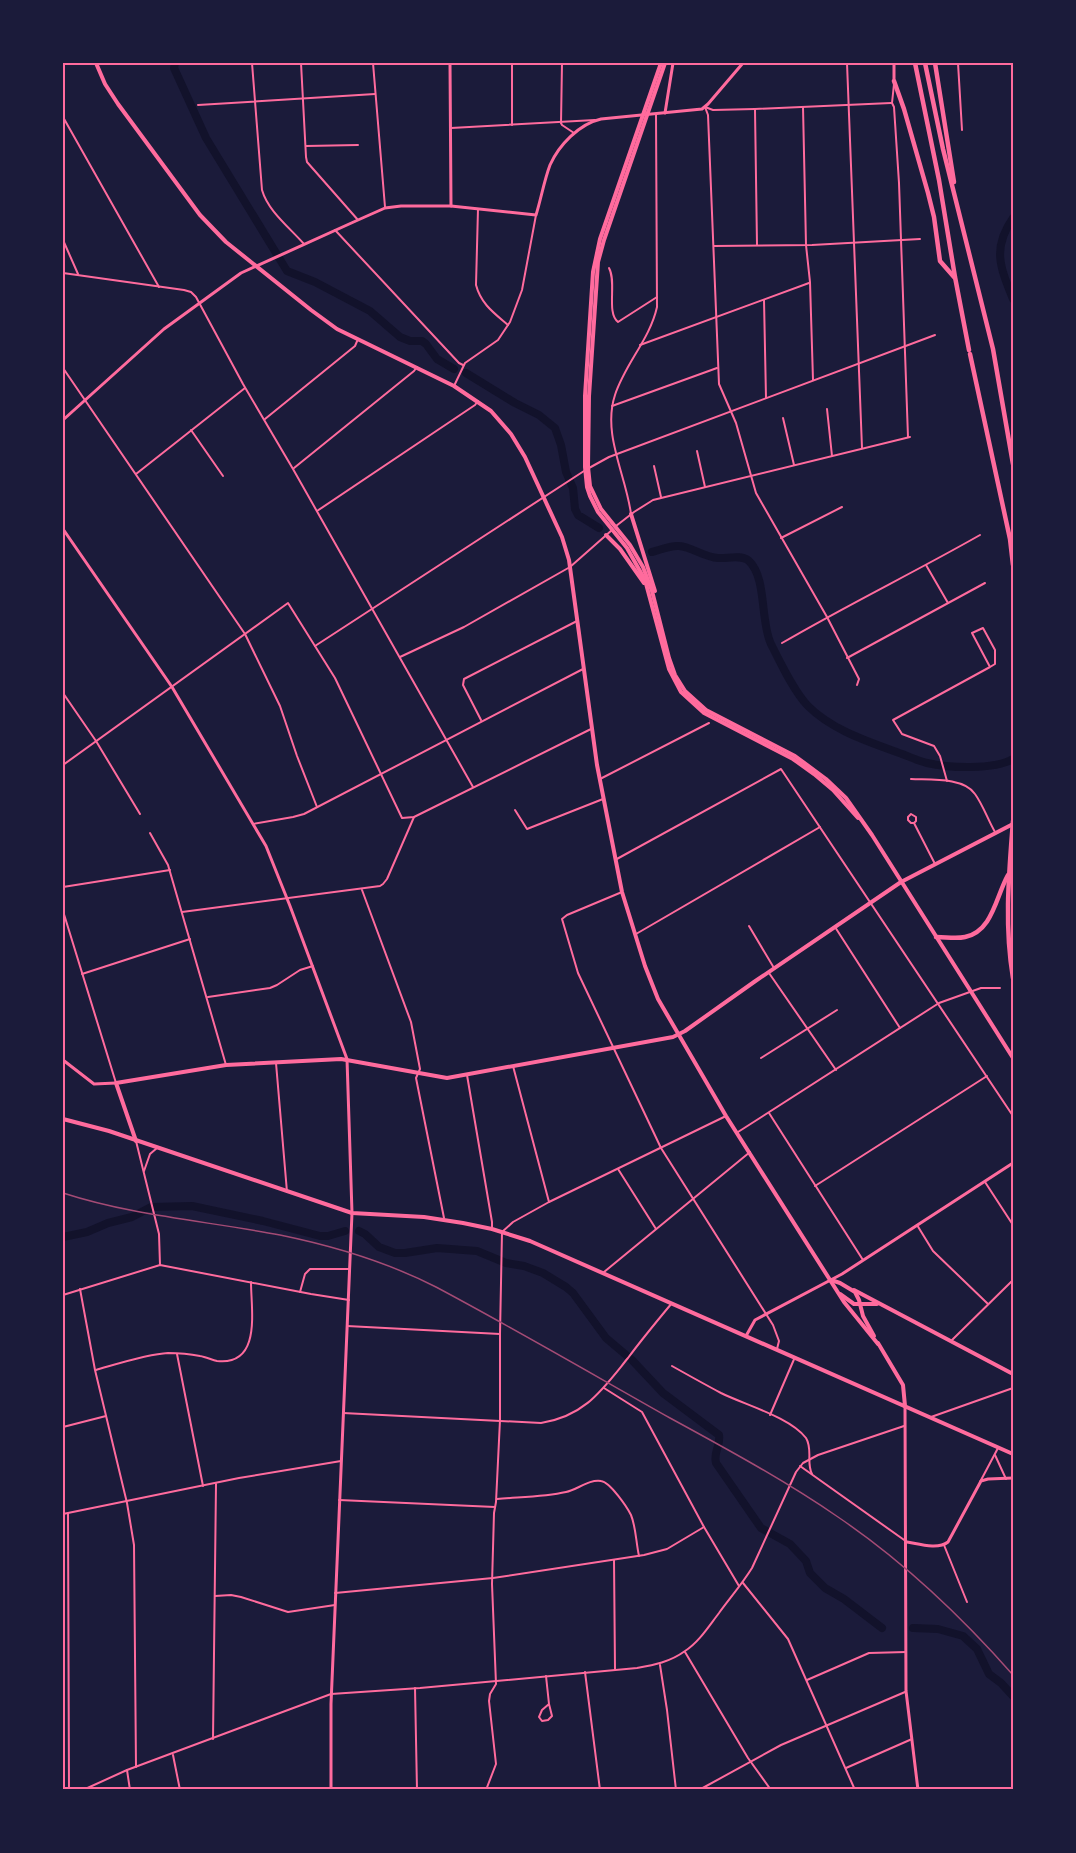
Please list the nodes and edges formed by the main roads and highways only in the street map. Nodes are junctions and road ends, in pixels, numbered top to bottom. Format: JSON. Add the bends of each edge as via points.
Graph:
{"nodes":[{"id":1,"x":96,"y":63,"type":"edge"},
{"id":2,"x":663,"y":63,"type":"edge"},
{"id":3,"x":915,"y":63,"type":"edge"},
{"id":4,"x":925,"y":63,"type":"edge"},
{"id":5,"x":935,"y":63,"type":"edge"},
{"id":6,"x":894,"y":81,"type":"road end"},
{"id":7,"x":645,"y":115,"type":"junction"},
{"id":8,"x":957,"y":206,"type":"junction"},
{"id":9,"x":955,"y":277,"type":"junction"},
{"id":10,"x":1013,"y":464,"type":"edge"},
{"id":11,"x":631,"y":514,"type":"road end"},
{"id":12,"x":607,"y":533,"type":"road end"},
{"id":13,"x":1013,"y":565,"type":"edge"},
{"id":14,"x":654,"y":607,"type":"junction"},
{"id":15,"x":660,"y":621,"type":"junction"},
{"id":16,"x":863,"y":822,"type":"junction"},
{"id":17,"x":1013,"y":822,"type":"edge"},
{"id":18,"x":1009,"y":873,"type":"junction"},
{"id":19,"x":901,"y":882,"type":"junction"},
{"id":20,"x":936,"y":937,"type":"junction"},
{"id":21,"x":1013,"y":978,"type":"edge"},
{"id":22,"x":678,"y":1035,"type":"junction"},
{"id":23,"x":1013,"y":1058,"type":"edge"},
{"id":24,"x":63,"y":1119,"type":"edge"},
{"id":25,"x":136,"y":1141,"type":"junction"},
{"id":26,"x":830,"y":1280,"type":"junction"},
{"id":27,"x":851,"y":1288,"type":"junction"},
{"id":28,"x":839,"y":1293,"type":"junction"},
{"id":29,"x":861,"y":1305,"type":"junction"},
{"id":30,"x":880,"y":1305,"type":"junction"},
{"id":31,"x":878,"y":1344,"type":"junction"},
{"id":32,"x":1013,"y":1374,"type":"edge"},
{"id":33,"x":906,"y":1406,"type":"junction"},
{"id":34,"x":1013,"y":1454,"type":"edge"}],
"edges":[{"from":1,"to":22,"type":"main road","via":[[118,104],[200,215],[226,242],[337,329],[478,401],[519,446],[562,537],[570,567],[591,729],[622,892],[645,966]]},
{"from":2,"to":7,"type":"main road"},
{"from":3,"to":9,"type":"highway"},
{"from":4,"to":8,"type":"highway"},
{"from":5,"to":8,"type":"highway"},
{"from":6,"to":9,"type":"highway","via":[[930,199],[940,261]]},
{"from":7,"to":14,"type":"main road","via":[[595,261],[585,396],[585,467],[594,504],[634,558]]},
{"from":7,"to":15,"type":"main road","via":[[598,262],[588,467],[593,495],[643,567]]},
{"from":8,"to":10,"type":"highway","via":[[993,349]]},
{"from":9,"to":13,"type":"highway"},
{"from":11,"to":15,"type":"main road","via":[[658,602]]},
{"from":12,"to":14,"type":"main road","via":[[645,584]]},
{"from":14,"to":16,"type":"main road","via":[[669,669],[689,701],[704,713],[804,766]]},
{"from":15,"to":16,"type":"main road","via":[[672,668],[692,698],[706,710],[816,771],[846,798]]},
{"from":16,"to":19,"type":"main road"},
{"from":17,"to":18,"type":"highway"},
{"from":17,"to":19,"type":"main road"},
{"from":18,"to":20,"type":"highway","via":[[992,914],[980,930],[966,937]]},
{"from":18,"to":21,"type":"highway","via":[[1008,936]]},
{"from":19,"to":20,"type":"main road"},
{"from":19,"to":22,"type":"main road"},
{"from":20,"to":23,"type":"main road"},
{"from":22,"to":25,"type":"main road","via":[[447,1078],[347,1059],[226,1065],[116,1083]]},
{"from":22,"to":26,"type":"main road"},
{"from":24,"to":25,"type":"main road"},
{"from":25,"to":33,"type":"main road","via":[[352,1213],[444,1220],[502,1232],[603,1272]]},
{"from":26,"to":27,"type":"main road"},
{"from":26,"to":28,"type":"main road"},
{"from":27,"to":29,"type":"main road"},
{"from":27,"to":30,"type":"main road"},
{"from":28,"to":29,"type":"main road","via":[[850,1303]]},
{"from":28,"to":31,"type":"main road"},
{"from":29,"to":30,"type":"main road"},
{"from":29,"to":31,"type":"main road"},
{"from":30,"to":32,"type":"main road"},
{"from":31,"to":33,"type":"main road","via":[[903,1385]]},
{"from":33,"to":34,"type":"main road"}]}
